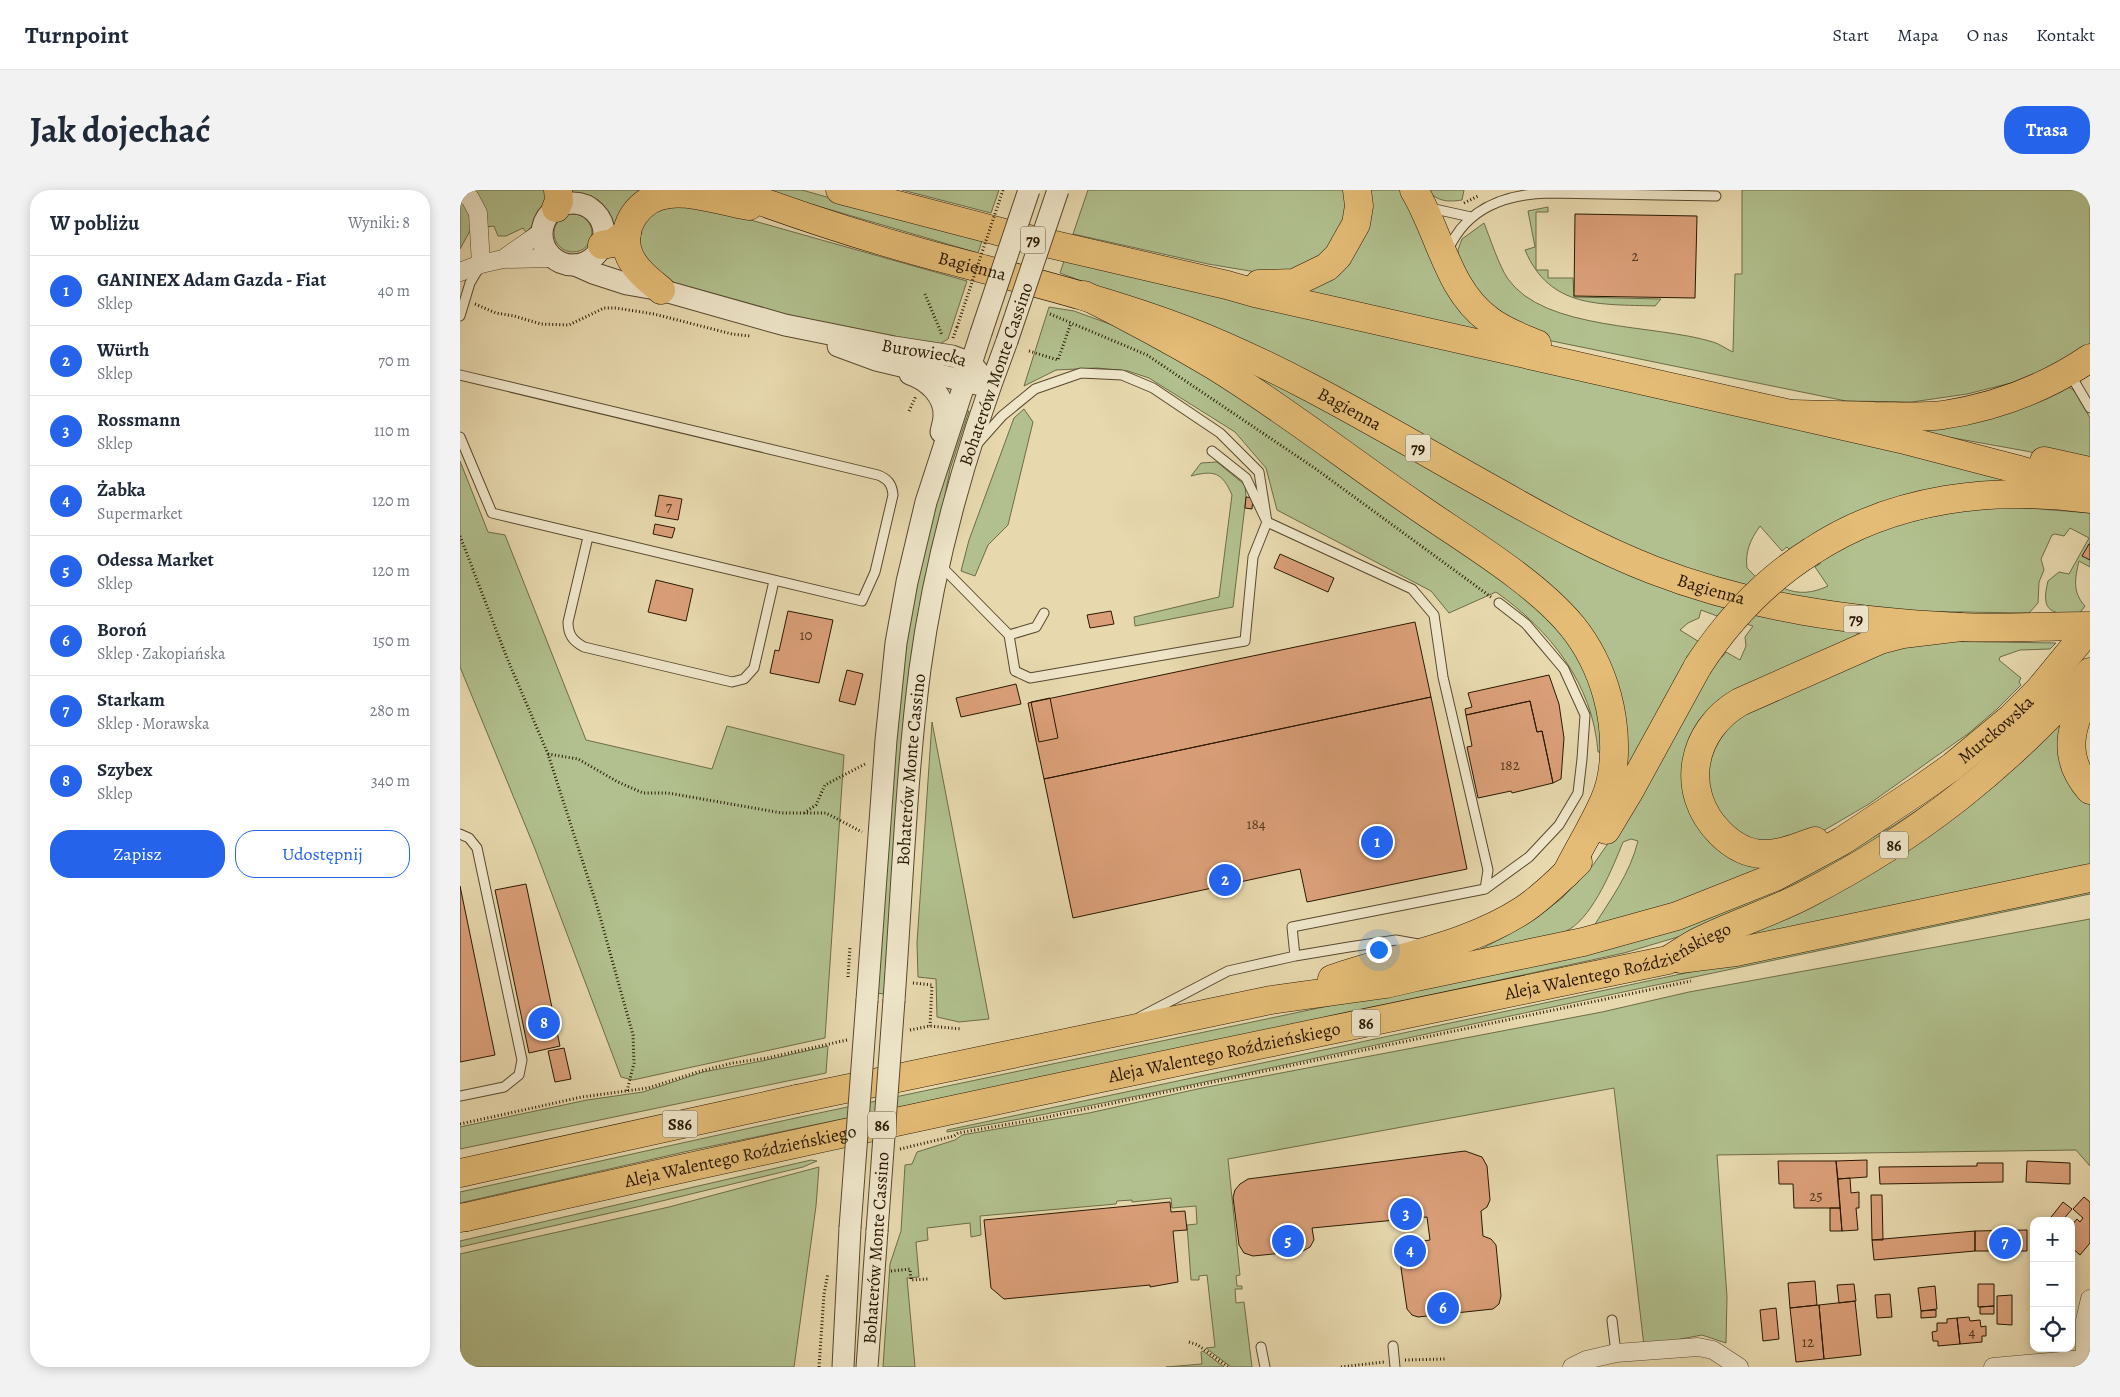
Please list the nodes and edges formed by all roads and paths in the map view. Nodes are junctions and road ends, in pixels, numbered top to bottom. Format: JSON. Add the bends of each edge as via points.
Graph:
{"nodes":[{"id":1,"x":730,"y":190,"type":"edge"},
{"id":2,"x":840,"y":190,"type":"edge"},
{"id":3,"x":1003,"y":190,"type":"edge"},
{"id":4,"x":1029,"y":190,"type":"edge"},
{"id":5,"x":1058,"y":190,"type":"edge"},
{"id":6,"x":1357,"y":190,"type":"edge"},
{"id":7,"x":460,"y":192,"type":"edge"},
{"id":8,"x":1481,"y":195,"type":"dead end"},
{"id":9,"x":1716,"y":196,"type":"dead end"},
{"id":10,"x":1418,"y":198,"type":"edge"},
{"id":11,"x":1455,"y":204,"type":"dead end"},
{"id":12,"x":552,"y":210,"type":"edge"},
{"id":13,"x":795,"y":214,"type":"junction"},
{"id":14,"x":1471,"y":217,"type":"junction"},
{"id":15,"x":626,"y":233,"type":"junction"},
{"id":16,"x":602,"y":245,"type":"junction"},
{"id":17,"x":1445,"y":257,"type":"junction"},
{"id":18,"x":554,"y":258,"type":"junction"},
{"id":19,"x":504,"y":259,"type":"junction"},
{"id":20,"x":481,"y":264,"type":"junction"},
{"id":21,"x":575,"y":265,"type":"junction"},
{"id":22,"x":460,"y":272,"type":"edge"},
{"id":23,"x":1227,"y":285,"type":"junction"},
{"id":24,"x":661,"y":290,"type":"junction"},
{"id":25,"x":925,"y":294,"type":"dead end"},
{"id":26,"x":1084,"y":295,"type":"junction"},
{"id":27,"x":464,"y":301,"type":"junction"},
{"id":28,"x":1050,"y":314,"type":"dead end"},
{"id":29,"x":460,"y":316,"type":"edge"},
{"id":30,"x":1071,"y":323,"type":"junction"},
{"id":31,"x":785,"y":325,"type":"junction"},
{"id":32,"x":957,"y":327,"type":"dead end"},
{"id":33,"x":759,"y":336,"type":"dead end"},
{"id":34,"x":1030,"y":351,"type":"dead end"},
{"id":35,"x":876,"y":360,"type":"junction"},
{"id":36,"x":958,"y":360,"type":"junction"},
{"id":37,"x":2080,"y":365,"type":"edge"},
{"id":38,"x":1590,"y":369,"type":"junction"},
{"id":39,"x":460,"y":375,"type":"edge"},
{"id":40,"x":990,"y":387,"type":"junction"},
{"id":41,"x":2090,"y":408,"type":"edge"},
{"id":42,"x":1794,"y":414,"type":"junction"},
{"id":43,"x":460,"y":437,"type":"edge"},
{"id":44,"x":1901,"y":439,"type":"junction"},
{"id":45,"x":1212,"y":451,"type":"dead end"},
{"id":46,"x":966,"y":456,"type":"junction"},
{"id":47,"x":2090,"y":471,"type":"edge"},
{"id":48,"x":932,"y":479,"type":"junction"},
{"id":49,"x":2090,"y":492,"type":"edge"},
{"id":50,"x":2090,"y":499,"type":"edge"},
{"id":51,"x":1267,"y":522,"type":"junction"},
{"id":52,"x":460,"y":536,"type":"edge"},
{"id":53,"x":588,"y":538,"type":"junction"},
{"id":54,"x":940,"y":565,"type":"junction"},
{"id":55,"x":774,"y":581,"type":"junction"},
{"id":56,"x":1499,"y":603,"type":"joint"},
{"id":57,"x":1044,"y":613,"type":"dead end"},
{"id":58,"x":1961,"y":627,"type":"junction"},
{"id":59,"x":2090,"y":627,"type":"edge"},
{"id":60,"x":1009,"y":635,"type":"junction"},
{"id":61,"x":2088,"y":680,"type":"edge"},
{"id":62,"x":548,"y":754,"type":"junction"},
{"id":63,"x":871,"y":761,"type":"dead end"},
{"id":64,"x":2090,"y":790,"type":"edge"},
{"id":65,"x":1885,"y":811,"type":"junction"},
{"id":66,"x":804,"y":814,"type":"junction"},
{"id":67,"x":862,"y":832,"type":"dead end"},
{"id":68,"x":460,"y":834,"type":"edge"},
{"id":69,"x":1566,"y":874,"type":"junction"},
{"id":70,"x":2090,"y":878,"type":"edge"},
{"id":71,"x":1485,"y":889,"type":"junction"},
{"id":72,"x":1438,"y":947,"type":"junction"},
{"id":73,"x":1295,"y":956,"type":"junction"},
{"id":74,"x":1668,"y":960,"type":"junction"},
{"id":75,"x":1698,"y":980,"type":"dead end"},
{"id":76,"x":913,"y":984,"type":"dead end"},
{"id":77,"x":1271,"y":1000,"type":"junction"},
{"id":78,"x":961,"y":1030,"type":"dead end"},
{"id":79,"x":1109,"y":1034,"type":"junction"},
{"id":80,"x":826,"y":1044,"type":"dead end"},
{"id":81,"x":627,"y":1091,"type":"junction"},
{"id":82,"x":460,"y":1096,"type":"edge"},
{"id":83,"x":797,"y":1099,"type":"joint"},
{"id":84,"x":460,"y":1124,"type":"edge"},
{"id":85,"x":900,"y":1149,"type":"dead end"},
{"id":86,"x":460,"y":1173,"type":"edge"},
{"id":87,"x":463,"y":1218,"type":"edge"},
{"id":88,"x":829,"y":1267,"type":"dead end"},
{"id":89,"x":898,"y":1270,"type":"dead end"},
{"id":90,"x":928,"y":1279,"type":"dead end"},
{"id":91,"x":2090,"y":1299,"type":"edge"},
{"id":92,"x":1612,"y":1320,"type":"dead end"},
{"id":93,"x":1189,"y":1342,"type":"dead end"},
{"id":94,"x":1393,"y":1346,"type":"dead end"},
{"id":95,"x":1261,"y":1347,"type":"dead end"},
{"id":96,"x":1616,"y":1353,"type":"junction"},
{"id":97,"x":2085,"y":1363,"type":"edge"},
{"id":98,"x":819,"y":1367,"type":"edge"},
{"id":99,"x":843,"y":1367,"type":"edge"},
{"id":100,"x":868,"y":1367,"type":"edge"},
{"id":101,"x":1228,"y":1367,"type":"edge"},
{"id":102,"x":1264,"y":1367,"type":"edge"},
{"id":103,"x":1395,"y":1367,"type":"edge"},
{"id":104,"x":1572,"y":1367,"type":"edge"},
{"id":105,"x":1739,"y":1367,"type":"edge"},
{"id":106,"x":1994,"y":1367,"type":"edge"}],
"edges":[{"from":1,"to":13,"type":"main road","name":"Bagienna","number":"79"},
{"from":2,"to":23,"type":"main road","number":"79","via":[[1020,238]]},
{"from":3,"to":32,"type":"path","bridge":true},
{"from":4,"to":36,"type":"street","name":"Bohaterów Monte Cassino","bridge":true,"via":[[980,336]]},
{"from":5,"to":40,"type":"street","name":"Bohaterów Monte Cassino","bridge":true},
{"from":6,"to":23,"type":"main road","via":[[1359,206],[1353,230],[1338,256],[1326,267],[1294,283]]},
{"from":7,"to":20,"type":"street","via":[[470,198],[478,213]]},
{"from":8,"to":11,"type":"path"},
{"from":9,"to":14,"type":"lane","via":[[1526,194],[1510,196]]},
{"from":10,"to":14,"type":"lane","via":[[1453,214]]},
{"from":10,"to":17,"type":"main road"},
{"from":12,"to":16,"type":"street","via":[[580,204],[595,212],[603,226]]},
{"from":12,"to":18,"type":"street","via":[[545,246]]},
{"from":12,"to":19,"type":"street"},
{"from":13,"to":15,"type":"main road","via":[[667,194],[639,208]]},
{"from":13,"to":26,"type":"main road","name":"Bagienna","number":"79","via":[[921,252]]},
{"from":14,"to":17,"type":"lane","via":[[1459,230]]},
{"from":15,"to":16,"type":"main road","via":[[613,243]]},
{"from":15,"to":24,"type":"main road","via":[[632,260]]},
{"from":16,"to":21,"type":"street","via":[[592,259]]},
{"from":16,"to":24,"type":"street","name":"Burowiecka","via":[[630,272]]},
{"from":17,"to":38,"type":"main road","via":[[1463,294],[1490,321],[1505,331]]},
{"from":18,"to":19,"type":"street"},
{"from":18,"to":21,"type":"street"},
{"from":19,"to":20,"type":"street"},
{"from":20,"to":22,"type":"street"},
{"from":20,"to":27,"type":"lane"},
{"from":21,"to":24,"type":"street","name":"Burowiecka","via":[[627,284]]},
{"from":23,"to":38,"type":"main road","number":"79"},
{"from":24,"to":31,"type":"street","name":"Burowiecka"},
{"from":25,"to":36,"type":"path"},
{"from":26,"to":58,"type":"main road","name":"Bagienna","number":"79","via":[[1188,331],[1255,361],[1336,402],[1560,527],[1654,570],[1710,590],[1792,609],[1840,617]]},
{"from":26,"to":69,"type":"main road","via":[[1215,366],[1277,408],[1502,565],[1572,626],[1594,658],[1602,678],[1611,710],[1614,755],[1605,800]]},
{"from":27,"to":29,"type":"lane"},
{"from":27,"to":33,"type":"path","via":[[541,324],[569,325],[604,308],[616,308],[732,334]]},
{"from":28,"to":30,"type":"path"},
{"from":30,"to":34,"type":"path","via":[[1058,360]]},
{"from":30,"to":56,"type":"path","via":[[1147,355],[1316,469]]},
{"from":31,"to":35,"type":"street","name":"Burowiecka"},
{"from":31,"to":36,"type":"street","name":"Burowiecka"},
{"from":35,"to":36,"type":"street","name":"Burowiecka"},
{"from":35,"to":48,"type":"street","via":[[923,378],[940,400],[944,415]]},
{"from":36,"to":40,"type":"street","name":"Burowiecka"},
{"from":36,"to":48,"type":"street","name":"Bohaterów Monte Cassino"},
{"from":37,"to":41,"type":"lane"},
{"from":37,"to":42,"type":"main road","via":[[2009,399],[1943,415]]},
{"from":38,"to":42,"type":"main road","number":"79"},
{"from":39,"to":55,"type":"lane","via":[[886,478],[892,486],[893,495],[875,572],[862,601]]},
{"from":40,"to":46,"type":"street","name":"Bohaterów Monte Cassino"},
{"from":42,"to":44,"type":"main road","number":"79"},
{"from":43,"to":53,"type":"lane","via":[[492,513]]},
{"from":44,"to":47,"type":"main road","number":"79","via":[[2023,456]]},
{"from":44,"to":49,"type":"main road"},
{"from":45,"to":51,"type":"lane","via":[[1246,478]]},
{"from":46,"to":51,"type":"lane","via":[[1002,416],[1035,389],[1081,373],[1122,375],[1153,388],[1220,433],[1259,472]]},
{"from":46,"to":54,"type":"street","name":"Bohaterów Monte Cassino"},
{"from":48,"to":99,"type":"street","name":"Bohaterów Monte Cassino","bridge":true,"via":[[896,643],[886,740],[850,1228]]},
{"from":50,"to":69,"type":"main road","bridge":true,"via":[[2067,495],[2006,494],[1955,498],[1887,514],[1843,532],[1812,550],[1766,586],[1725,629],[1698,666],[1610,823],[1590,851]]},
{"from":51,"to":60,"type":"lane","via":[[1253,557],[1245,641],[1030,678],[1015,671]]},
{"from":51,"to":71,"type":"lane","via":[[1412,589],[1434,615],[1443,677],[1488,870]]},
{"from":52,"to":62,"type":"path"},
{"from":53,"to":55,"type":"lane"},
{"from":53,"to":55,"type":"lane","via":[[568,622],[575,642],[584,647],[732,682],[744,680],[754,668]]},
{"from":54,"to":60,"type":"lane"},
{"from":54,"to":100,"type":"street","name":"Bohaterów Monte Cassino","bridge":true,"via":[[925,639],[915,717]]},
{"from":56,"to":71,"type":"lane","via":[[1526,624],[1564,669],[1585,715],[1578,793],[1559,824],[1529,857]]},
{"from":57,"to":60,"type":"lane","via":[[1036,627]]},
{"from":58,"to":59,"type":"main road","number":"79"},
{"from":58,"to":65,"type":"main road","via":[[1880,640],[1740,702],[1715,721],[1696,760],[1696,788],[1714,827],[1738,847],[1753,853],[1781,853]]},
{"from":59,"to":65,"type":"main road","name":"Murckowska","number":"86","via":[[2039,690],[2011,718],[1953,766]]},
{"from":61,"to":64,"type":"main road","via":[[2076,713],[2071,749]]},
{"from":61,"to":74,"type":"main road","name":"Aleja Walentego Roździeńskiego","number":"86","via":[[2010,756],[1916,830],[1855,869],[1804,896],[1704,939]]},
{"from":62,"to":66,"type":"path","via":[[578,759],[643,792]]},
{"from":62,"to":81,"type":"path","via":[[597,906],[633,1035],[634,1063]]},
{"from":63,"to":66,"type":"path","via":[[825,785],[816,805]]},
{"from":65,"to":77,"type":"main road","name":"Aleja Walentego Roździeńskiego","number":"86","via":[[1842,841],[1775,877],[1658,922],[1584,942],[1386,984]]},
{"from":66,"to":67,"type":"path","via":[[826,813]]},
{"from":68,"to":82,"type":"lane","via":[[469,838],[477,848],[522,1060],[519,1076],[504,1087]]},
{"from":69,"to":72,"type":"main road","via":[[1509,918],[1477,934]]},
{"from":70,"to":74,"type":"main road","via":[[1736,952]]},
{"from":71,"to":73,"type":"lane","via":[[1292,927]]},
{"from":72,"to":73,"type":"lane","via":[[1396,940]]},
{"from":72,"to":77,"type":"main road"},
{"from":73,"to":79,"type":"lane","via":[[1228,971]]},
{"from":74,"to":87,"type":"main road","name":"Aleja Walentego Roździeńskiego","number":"86","via":[[1055,1087]]},
{"from":75,"to":85,"type":"path","via":[[958,1133]]},
{"from":76,"to":78,"type":"path","via":[[932,985],[930,1026]]},
{"from":77,"to":79,"type":"main road","name":"Aleja Walentego Roździeńskiego","number":"86"},
{"from":79,"to":83,"type":"main road","name":"Aleja Walentego Roździeńskiego","number":"86"},
{"from":80,"to":81,"type":"path","via":[[733,1063]]},
{"from":81,"to":84,"type":"path","via":[[582,1097]]},
{"from":83,"to":86,"type":"main road","name":"Aleja Walentego Roździeńskiego","number":"S86"},
{"from":88,"to":98,"type":"path","via":[[824,1290]]},
{"from":89,"to":90,"type":"path","via":[[910,1269],[911,1280]]},
{"from":91,"to":97,"type":"street","via":[[2085,1320]]},
{"from":92,"to":96,"type":"lane"},
{"from":93,"to":101,"type":"path","via":[[1198,1344]]},
{"from":94,"to":103,"type":"lane"},
{"from":95,"to":102,"type":"lane"},
{"from":96,"to":104,"type":"street"},
{"from":96,"to":105,"type":"street","via":[[1698,1347],[1713,1350]]},
{"from":97,"to":106,"type":"street"}]}
